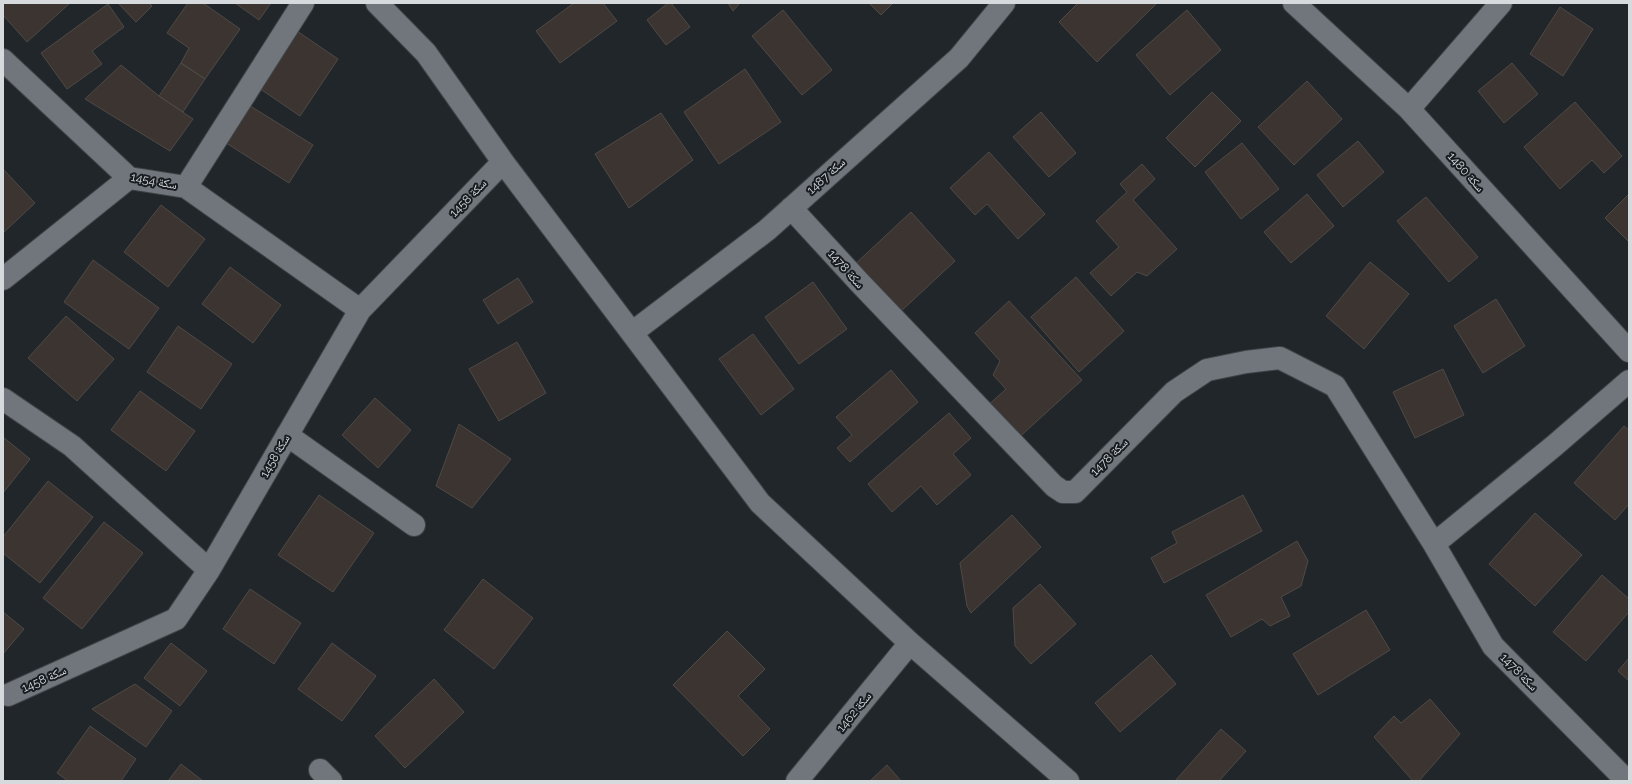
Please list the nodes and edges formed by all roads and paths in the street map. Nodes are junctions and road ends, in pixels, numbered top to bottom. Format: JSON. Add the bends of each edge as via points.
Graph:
{"nodes":[{"id":1,"x":303,"y":3,"type":"edge"},
{"id":2,"x":377,"y":3,"type":"edge"},
{"id":3,"x":1004,"y":3,"type":"edge"},
{"id":4,"x":1294,"y":3,"type":"edge"},
{"id":5,"x":1501,"y":3,"type":"edge"},
{"id":6,"x":3,"y":60,"type":"edge"},
{"id":7,"x":1409,"y":109,"type":"junction"},
{"id":8,"x":503,"y":162,"type":"junction"},
{"id":9,"x":129,"y":178,"type":"junction"},
{"id":10,"x":186,"y":187,"type":"junction"},
{"id":11,"x":791,"y":208,"type":"junction"},
{"id":12,"x":3,"y":279,"type":"edge"},
{"id":13,"x":360,"y":310,"type":"junction"},
{"id":14,"x":632,"y":332,"type":"junction"},
{"id":15,"x":1629,"y":350,"type":"edge"},
{"id":16,"x":1629,"y":381,"type":"edge"},
{"id":17,"x":3,"y":399,"type":"edge"},
{"id":18,"x":287,"y":435,"type":"junction"},
{"id":19,"x":414,"y":525,"type":"dead end"},
{"id":20,"x":1434,"y":544,"type":"junction"},
{"id":21,"x":209,"y":570,"type":"junction"},
{"id":22,"x":910,"y":643,"type":"junction"},
{"id":23,"x":8,"y":695,"type":"dead end"},
{"id":24,"x":797,"y":781,"type":"edge"},
{"id":25,"x":1068,"y":781,"type":"edge"},
{"id":26,"x":1627,"y":781,"type":"edge"}],
"edges":[{"from":1,"to":10,"type":"street"},
{"from":2,"to":8,"type":"street","via":[[426,53]]},
{"from":3,"to":11,"type":"street","name":"سكة 1487","via":[[959,58]]},
{"from":4,"to":7,"type":"street","name":"سكة 1480"},
{"from":5,"to":7,"type":"street"},
{"from":6,"to":9,"type":"street","name":"سكة 1454"},
{"from":7,"to":15,"type":"street","name":"سكة 1480"},
{"from":8,"to":13,"type":"street","name":"سكة 1458"},
{"from":8,"to":14,"type":"street"},
{"from":9,"to":10,"type":"street","name":"سكة 1454"},
{"from":9,"to":12,"type":"street"},
{"from":10,"to":13,"type":"street","name":"سكة 1454"},
{"from":11,"to":14,"type":"street","name":"سكة 1487","via":[[767,230]]},
{"from":11,"to":20,"type":"street","name":"سكة 1478","via":[[864,288],[1054,486],[1063,492],[1075,492],[1174,392],[1207,370],[1280,358],[1335,386]]},
{"from":13,"to":18,"type":"street","name":"سكة 1458"},
{"from":14,"to":22,"type":"street","via":[[760,502]]},
{"from":16,"to":20,"type":"street"},
{"from":17,"to":21,"type":"street","via":[[72,446]]},
{"from":18,"to":19,"type":"street"},
{"from":18,"to":21,"type":"street","name":"سكة 1458"},
{"from":20,"to":26,"type":"street","name":"سكة 1478","via":[[1493,646]]},
{"from":21,"to":23,"type":"street","name":"سكة 1458","via":[[176,619]]},
{"from":22,"to":24,"type":"street","name":"سكة 1462"},
{"from":22,"to":25,"type":"street"}]}
